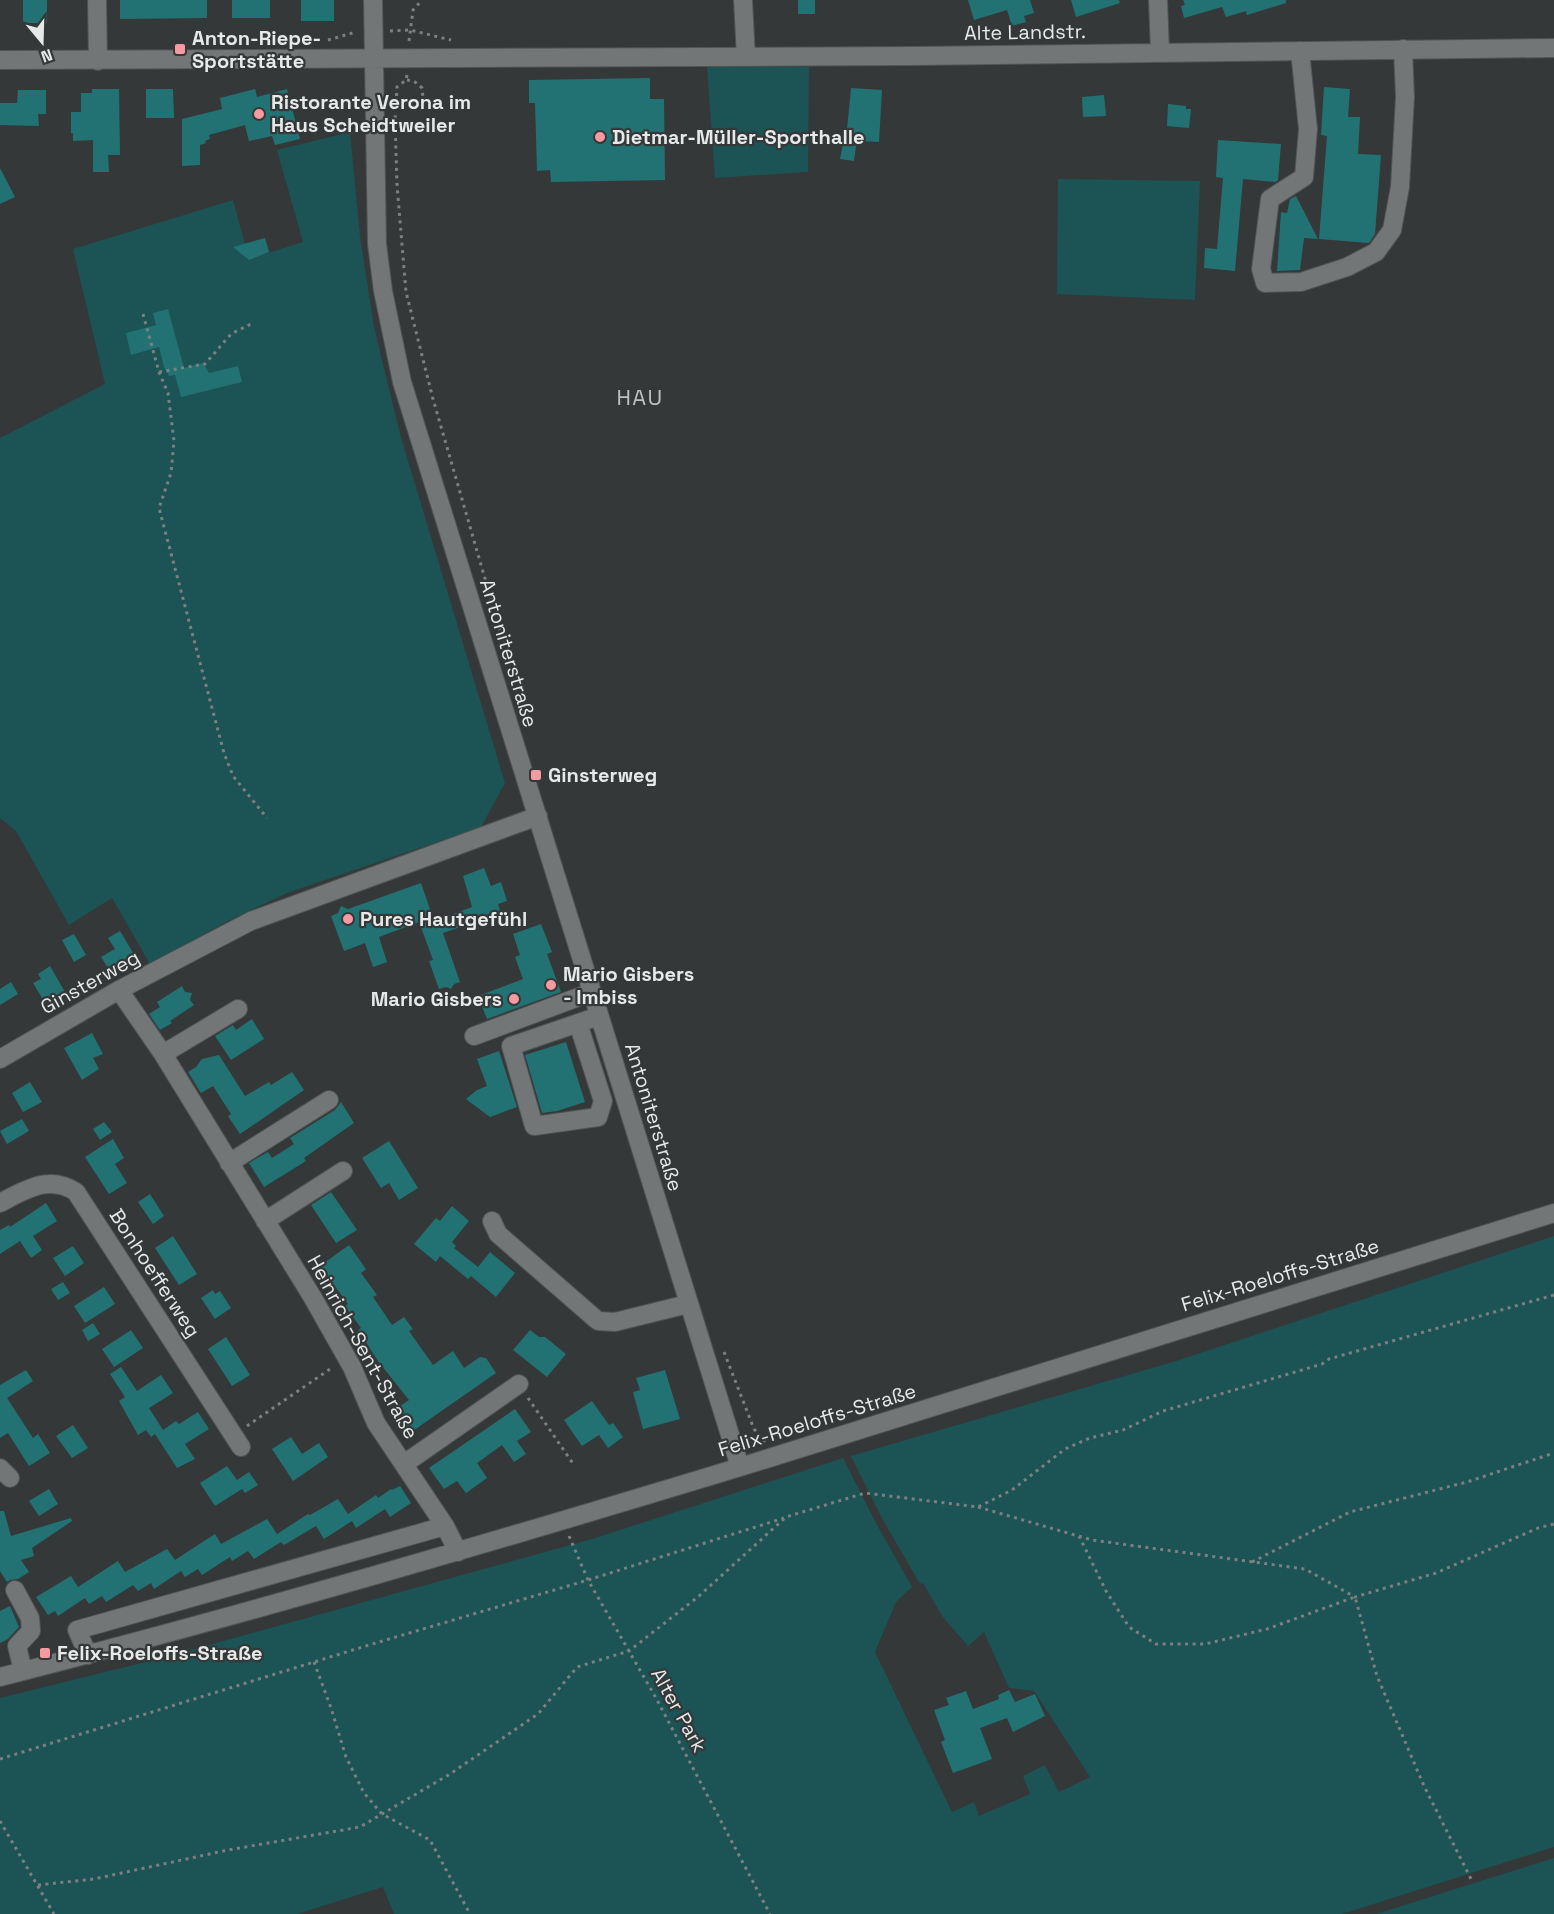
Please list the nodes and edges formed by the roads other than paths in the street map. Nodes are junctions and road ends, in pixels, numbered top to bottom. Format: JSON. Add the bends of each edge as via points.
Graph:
{"nodes":[{"id":1,"x":97,"y":0,"type":"edge"},
{"id":2,"x":373,"y":0,"type":"edge"},
{"id":3,"x":743,"y":0,"type":"edge"},
{"id":4,"x":1158,"y":0,"type":"edge"},
{"id":5,"x":1554,"y":48,"type":"edge"},
{"id":6,"x":1403,"y":49,"type":"junction"},
{"id":7,"x":1300,"y":51,"type":"junction"},
{"id":8,"x":1160,"y":52,"type":"junction"},
{"id":9,"x":746,"y":57,"type":"junction"},
{"id":10,"x":374,"y":58,"type":"junction"},
{"id":11,"x":0,"y":60,"type":"edge"},
{"id":12,"x":98,"y":61,"type":"junction"},
{"id":13,"x":538,"y":816,"type":"junction"},
{"id":14,"x":119,"y":990,"type":"junction"},
{"id":15,"x":592,"y":992,"type":"junction"},
{"id":16,"x":238,"y":1009,"type":"dead end"},
{"id":17,"x":599,"y":1016,"type":"junction"},
{"id":18,"x":578,"y":1023,"type":"junction"},
{"id":19,"x":474,"y":1036,"type":"dead end"},
{"id":20,"x":163,"y":1054,"type":"junction"},
{"id":21,"x":0,"y":1059,"type":"edge"},
{"id":22,"x":329,"y":1100,"type":"dead end"},
{"id":23,"x":229,"y":1163,"type":"junction"},
{"id":24,"x":343,"y":1171,"type":"dead end"},
{"id":25,"x":0,"y":1203,"type":"edge"},
{"id":26,"x":1554,"y":1213,"type":"edge"},
{"id":27,"x":265,"y":1221,"type":"junction"},
{"id":28,"x":492,"y":1221,"type":"dead end"},
{"id":29,"x":688,"y":1304,"type":"junction"},
{"id":30,"x":519,"y":1384,"type":"road end"},
{"id":31,"x":237,"y":1441,"type":"road end"},
{"id":32,"x":404,"y":1464,"type":"junction"},
{"id":33,"x":740,"y":1467,"type":"junction"},
{"id":34,"x":445,"y":1526,"type":"junction"},
{"id":35,"x":459,"y":1552,"type":"junction"},
{"id":36,"x":15,"y":1590,"type":"dead end"},
{"id":37,"x":88,"y":1654,"type":"junction"},
{"id":38,"x":23,"y":1671,"type":"junction"},
{"id":39,"x":0,"y":1677,"type":"edge"}],
"edges":[{"from":1,"to":12,"type":"street"},
{"from":2,"to":10,"type":"street","name":"Antoniterstraße"},
{"from":3,"to":9,"type":"street"},
{"from":4,"to":8,"type":"street"},
{"from":5,"to":6,"type":"street","name":"Alte Landstr."},
{"from":6,"to":7,"type":"street","name":"Alte Landstr."},
{"from":6,"to":7,"type":"street","via":[[1405,97],[1400,187],[1392,230],[1376,252],[1347,267],[1301,282],[1265,283],[1261,269],[1270,199],[1304,177],[1308,129]]},
{"from":7,"to":8,"type":"street","name":"Alte Landstr."},
{"from":8,"to":9,"type":"street","name":"Alte Landstr."},
{"from":9,"to":10,"type":"street","name":"Alte Landstr."},
{"from":10,"to":12,"type":"street"},
{"from":10,"to":13,"type":"street","name":"Antoniterstraße","via":[[377,244],[395,352]]},
{"from":11,"to":12,"type":"street"},
{"from":13,"to":14,"type":"street","name":"Ginsterweg","via":[[251,921]]},
{"from":13,"to":15,"type":"street","name":"Antoniterstraße"},
{"from":14,"to":20,"type":"street","name":"Heinrich-Sent-Straße"},
{"from":14,"to":21,"type":"street","name":"Ginsterweg"},
{"from":15,"to":17,"type":"street","name":"Antoniterstraße"},
{"from":15,"to":19,"type":"street"},
{"from":16,"to":20,"type":"street"},
{"from":17,"to":18,"type":"street"},
{"from":17,"to":29,"type":"street","name":"Antoniterstraße"},
{"from":18,"to":18,"type":"street","via":[[511,1046],[534,1126],[598,1117],[603,1101]]},
{"from":20,"to":23,"type":"street","name":"Heinrich-Sent-Straße"},
{"from":22,"to":23,"type":"street"},
{"from":23,"to":27,"type":"street","name":"Heinrich-Sent-Straße"},
{"from":24,"to":27,"type":"street"},
{"from":25,"to":31,"type":"street","name":"Bonhoefferweg","via":[[45,1183],[65,1185],[75,1192]]},
{"from":26,"to":33,"type":"street","name":"Felix-Roeloffs-Straße"},
{"from":27,"to":32,"type":"street","name":"Heinrich-Sent-Straße","via":[[352,1366],[376,1423]]},
{"from":28,"to":29,"type":"street","via":[[498,1234],[598,1320],[615,1322]]},
{"from":29,"to":33,"type":"street","name":"Antoniterstraße"},
{"from":30,"to":32,"type":"street","name":"Heinrich-Sent-Straße"},
{"from":32,"to":34,"type":"street","name":"Heinrich-Sent-Straße"},
{"from":33,"to":35,"type":"street","name":"Felix-Roeloffs-Straße"},
{"from":34,"to":35,"type":"street","name":"Heinrich-Sent-Straße"},
{"from":34,"to":37,"type":"street","via":[[77,1630]]},
{"from":35,"to":37,"type":"street","name":"Felix-Roeloffs-Straße"},
{"from":36,"to":38,"type":"street","via":[[30,1618],[32,1631],[17,1646]]},
{"from":37,"to":38,"type":"street","name":"Felix-Roeloffs-Straße"},
{"from":38,"to":39,"type":"street","name":"Felix-Roeloffs-Straße"}]}
